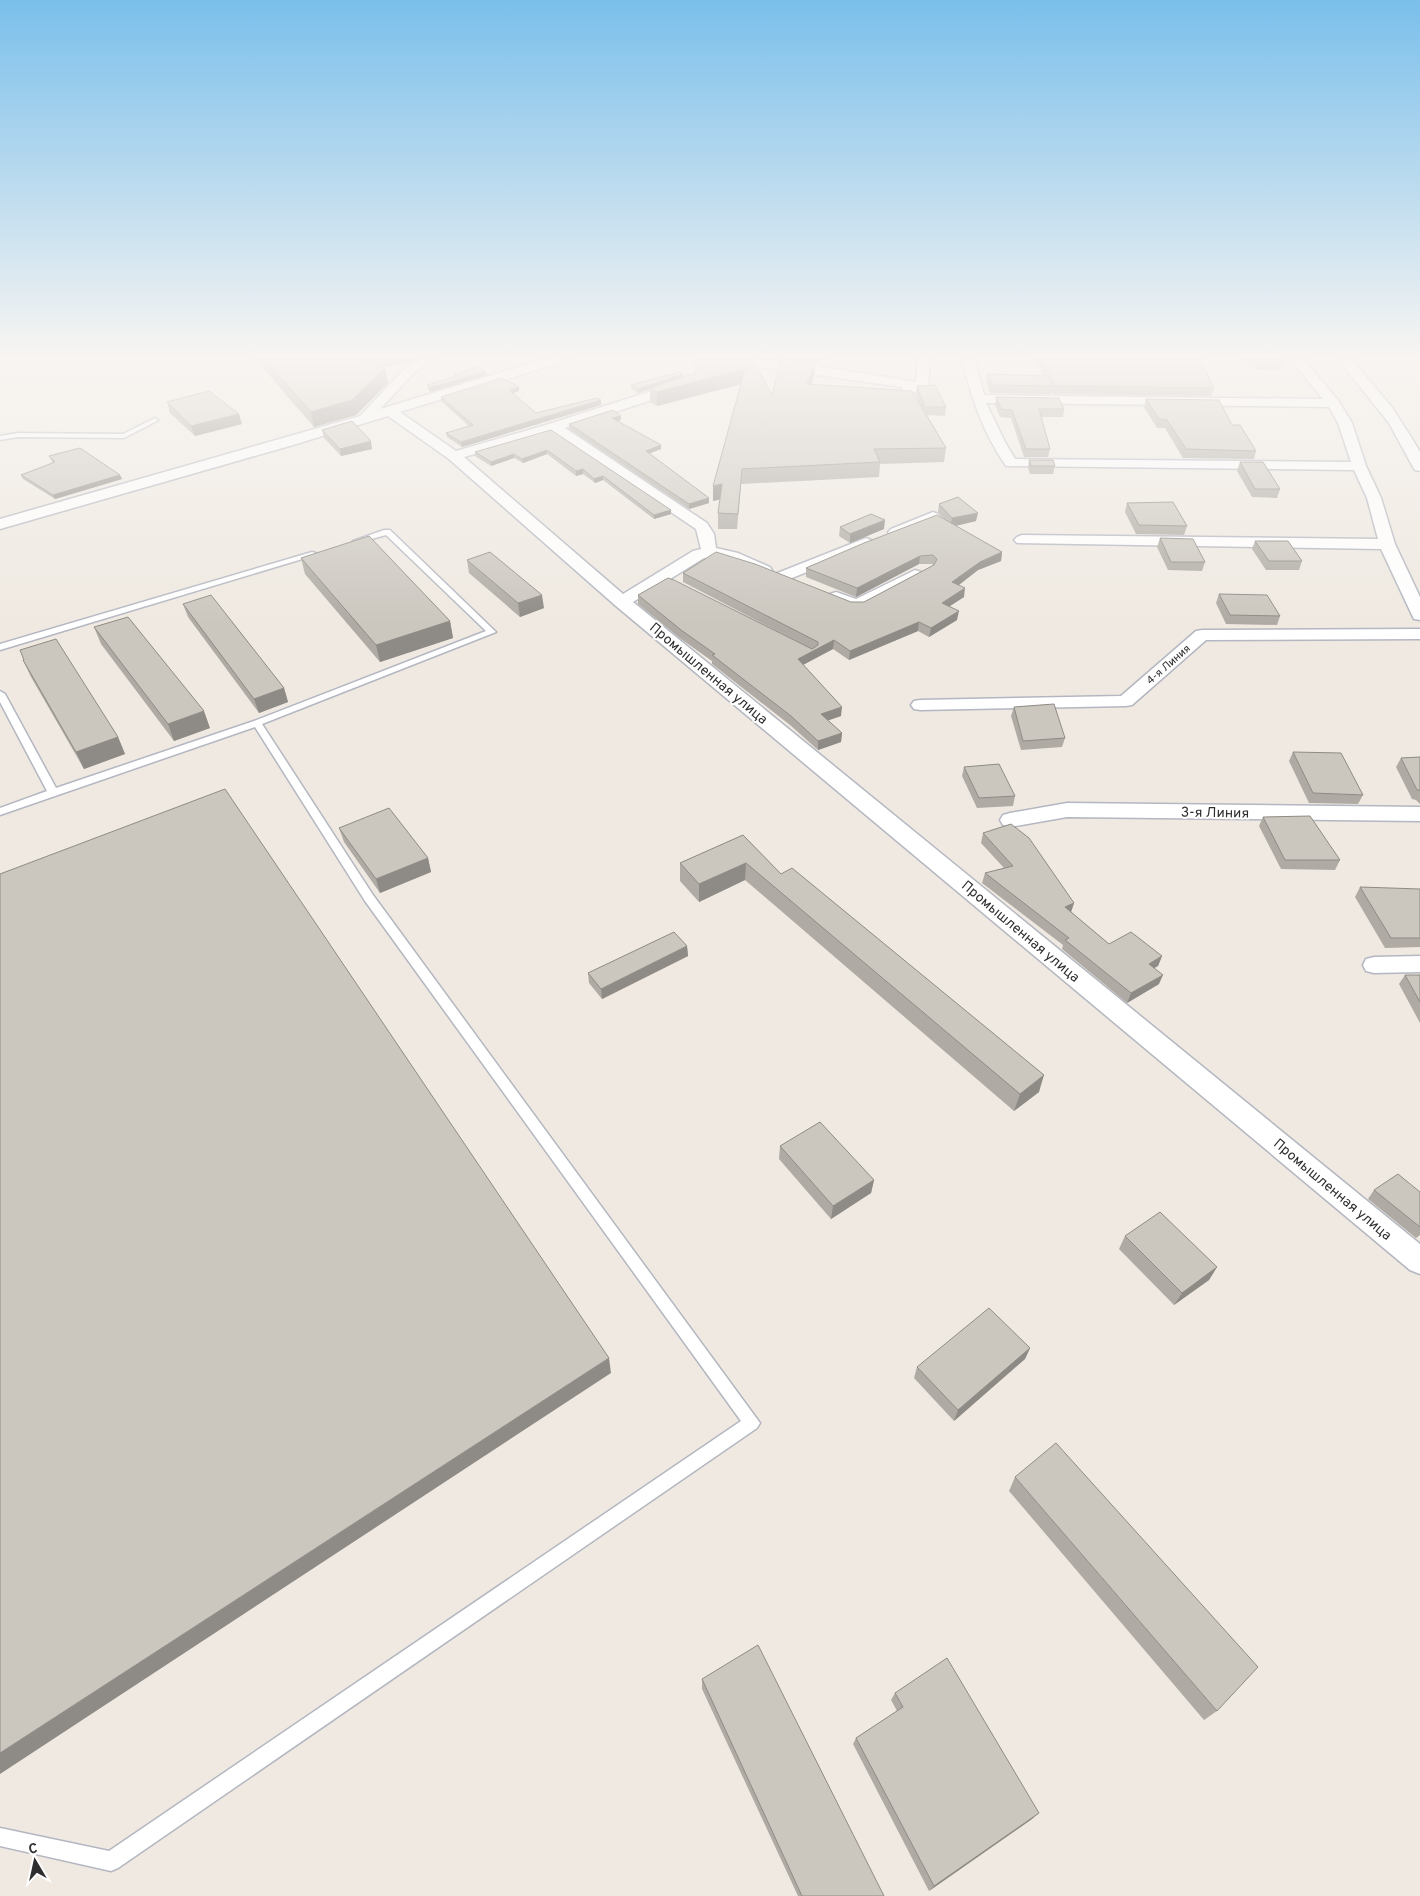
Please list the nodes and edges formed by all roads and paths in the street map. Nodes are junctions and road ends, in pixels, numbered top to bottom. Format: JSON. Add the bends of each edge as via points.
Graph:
{"nodes":[{"id":1,"x":269,"y":446,"type":"edge"},
{"id":2,"x":440,"y":446,"type":"edge"},
{"id":3,"x":487,"y":446,"type":"edge"},
{"id":4,"x":583,"y":446,"type":"edge"},
{"id":5,"x":1001,"y":446,"type":"edge"},
{"id":6,"x":1353,"y":446,"type":"edge"},
{"id":7,"x":1412,"y":446,"type":"edge"},
{"id":8,"x":454,"y":456,"type":"junction"},
{"id":9,"x":1360,"y":466,"type":"junction"},
{"id":10,"x":1420,"y":467,"type":"edge"},
{"id":11,"x":933,"y":517,"type":"edge"},
{"id":12,"x":0,"y":524,"type":"edge"},
{"id":13,"x":1022,"y":540,"type":"dead end"},
{"id":14,"x":349,"y":544,"type":"edge"},
{"id":15,"x":1387,"y":544,"type":"junction"},
{"id":16,"x":709,"y":551,"type":"junction"},
{"id":17,"x":321,"y":552,"type":"edge"},
{"id":18,"x":926,"y":569,"type":"edge"},
{"id":19,"x":781,"y":577,"type":"junction"},
{"id":20,"x":806,"y":586,"type":"edge"},
{"id":21,"x":823,"y":593,"type":"edge"},
{"id":22,"x":622,"y":602,"type":"junction"},
{"id":23,"x":1420,"y":615,"type":"edge"},
{"id":24,"x":1420,"y":634,"type":"edge"},
{"id":25,"x":0,"y":647,"type":"edge"},
{"id":26,"x":0,"y":694,"type":"edge"},
{"id":27,"x":920,"y":705,"type":"dead end"},
{"id":28,"x":257,"y":723,"type":"junction"},
{"id":29,"x":53,"y":792,"type":"junction"},
{"id":30,"x":0,"y":812,"type":"edge"},
{"id":31,"x":1420,"y":814,"type":"edge"},
{"id":32,"x":1010,"y":820,"type":"dead end"},
{"id":33,"x":1420,"y":964,"type":"edge"},
{"id":34,"x":1374,"y":965,"type":"dead end"},
{"id":35,"x":1420,"y":1261,"type":"edge"},
{"id":36,"x":0,"y":1837,"type":"edge"}],
"edges":[{"from":1,"to":12,"type":"street"},
{"from":2,"to":8,"type":"street","name":"Промышленная улица"},
{"from":3,"to":8,"type":"street"},
{"from":4,"to":16,"type":"street","via":[[702,526]]},
{"from":5,"to":9,"type":"street","via":[[1011,463]]},
{"from":6,"to":9,"type":"street"},
{"from":7,"to":10,"type":"street"},
{"from":8,"to":22,"type":"street","name":"Промышленная улица"},
{"from":9,"to":15,"type":"street","via":[[1374,498]]},
{"from":11,"to":19,"type":"street"},
{"from":13,"to":15,"type":"street"},
{"from":14,"to":28,"type":"lane","via":[[387,532],[492,632]]},
{"from":15,"to":23,"type":"street"},
{"from":16,"to":19,"type":"street","via":[[724,553]]},
{"from":16,"to":22,"type":"street","via":[[699,554],[668,578]]},
{"from":17,"to":25,"type":"lane"},
{"from":18,"to":21,"type":"street","via":[[857,605]]},
{"from":19,"to":20,"type":"street"},
{"from":22,"to":35,"type":"street","name":"Промышленная улица"},
{"from":24,"to":27,"type":"street","name":"4-я Линия","via":[[1202,635],[1126,701]]},
{"from":26,"to":29,"type":"lane"},
{"from":28,"to":29,"type":"lane"},
{"from":28,"to":36,"type":"lane","via":[[369,898],[752,1423],[111,1861]]},
{"from":29,"to":30,"type":"lane"},
{"from":31,"to":32,"type":"street","name":"3-я Линия","via":[[1067,810]]},
{"from":33,"to":34,"type":"street"}]}
